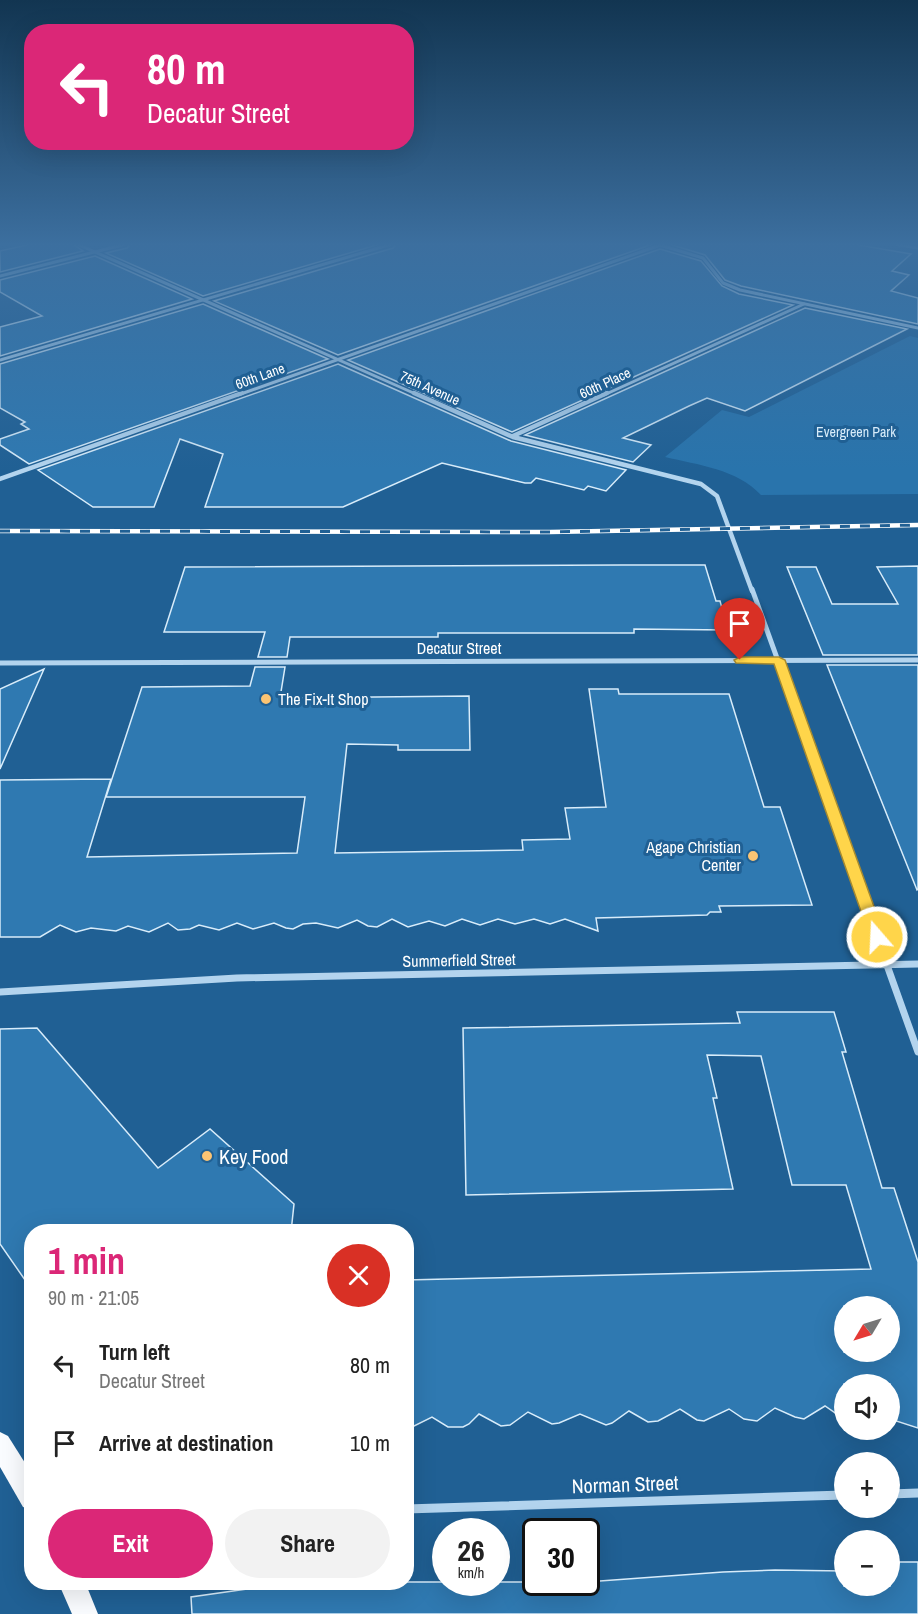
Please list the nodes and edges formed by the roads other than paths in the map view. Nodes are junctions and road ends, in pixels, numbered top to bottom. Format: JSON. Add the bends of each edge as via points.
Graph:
{"nodes":[{"id":1,"x":137,"y":319,"type":"edge"},
{"id":2,"x":251,"y":319,"type":"edge"},
{"id":3,"x":449,"y":319,"type":"edge"},
{"id":4,"x":770,"y":319,"type":"edge"},
{"id":5,"x":877,"y":319,"type":"edge"},
{"id":6,"x":918,"y":328,"type":"edge"},
{"id":7,"x":340,"y":358,"type":"junction"},
{"id":8,"x":0,"y":360,"type":"edge"},
{"id":9,"x":513,"y":436,"type":"junction"},
{"id":10,"x":0,"y":478,"type":"edge"},
{"id":11,"x":779,"y":660,"type":"junction"},
{"id":12,"x":918,"y":660,"type":"edge"},
{"id":13,"x":0,"y":663,"type":"edge"},
{"id":14,"x":887,"y":964,"type":"junction"},
{"id":15,"x":918,"y":964,"type":"edge"},
{"id":16,"x":0,"y":992,"type":"edge"},
{"id":17,"x":918,"y":1052,"type":"edge"},
{"id":18,"x":0,"y":1444,"type":"edge"},
{"id":19,"x":24,"y":1484,"type":"edge"},
{"id":20,"x":918,"y":1493,"type":"edge"},
{"id":21,"x":900,"y":1494,"type":"edge"},
{"id":22,"x":834,"y":1495,"type":"edge"},
{"id":23,"x":414,"y":1509,"type":"edge"},
{"id":24,"x":74,"y":1590,"type":"edge"},
{"id":25,"x":85,"y":1614,"type":"edge"}],
"edges":[{"from":1,"to":8,"type":"street"},
{"from":2,"to":7,"type":"street","name":"75th Avenue"},
{"from":3,"to":7,"type":"street","name":"60th Lane"},
{"from":4,"to":9,"type":"street","name":"60th Place"},
{"from":5,"to":6,"type":"street"},
{"from":7,"to":9,"type":"street","name":"75th Avenue"},
{"from":7,"to":10,"type":"street","name":"60th Lane"},
{"from":9,"to":11,"type":"street","name":"75th Avenue","via":[[701,484],[717,496]]},
{"from":11,"to":12,"type":"street","name":"Decatur Street"},
{"from":11,"to":13,"type":"street","name":"Decatur Street"},
{"from":11,"to":14,"type":"street"},
{"from":14,"to":15,"type":"street","name":"Summerfield Street"},
{"from":14,"to":16,"type":"street","name":"Summerfield Street","via":[[237,978]]},
{"from":14,"to":17,"type":"street"},
{"from":18,"to":19,"type":"main road"},
{"from":20,"to":21,"type":"street"},
{"from":22,"to":23,"type":"street","name":"Norman Street"},
{"from":24,"to":25,"type":"main road"}]}
